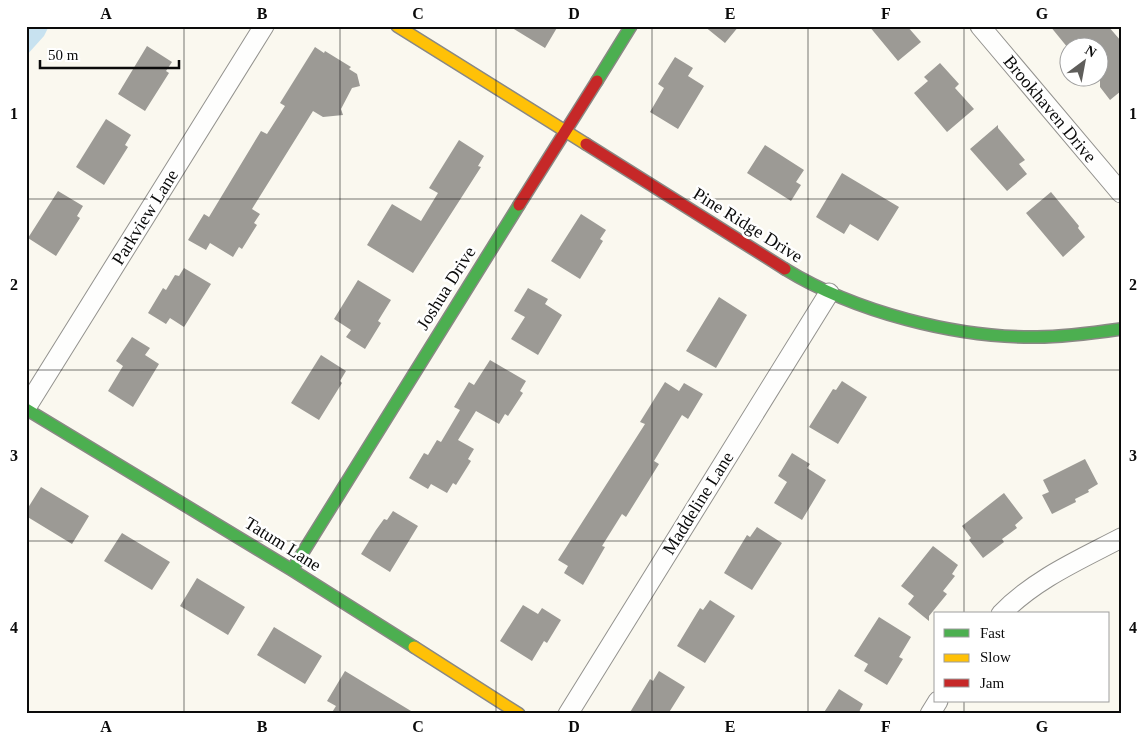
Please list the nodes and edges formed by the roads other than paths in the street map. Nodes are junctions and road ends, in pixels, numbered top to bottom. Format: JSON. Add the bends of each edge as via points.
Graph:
{"nodes":[{"id":1,"x":264,"y":26,"type":"edge"},
{"id":2,"x":397,"y":26,"type":"edge"},
{"id":3,"x":631,"y":26,"type":"edge"},
{"id":4,"x":980,"y":26,"type":"edge"},
{"id":5,"x":564,"y":131,"type":"junction"},
{"id":6,"x":1121,"y":193,"type":"edge"},
{"id":7,"x":829,"y":293,"type":"junction"},
{"id":8,"x":1121,"y":329,"type":"edge"},
{"id":9,"x":26,"y":408,"type":"edge"},
{"id":10,"x":1121,"y":538,"type":"edge"},
{"id":11,"x":292,"y":570,"type":"junction"},
{"id":12,"x":1004,"y":612,"type":"edge"},
{"id":13,"x":937,"y":702,"type":"edge"},
{"id":14,"x":519,"y":714,"type":"edge"},
{"id":15,"x":568,"y":714,"type":"edge"},
{"id":16,"x":930,"y":714,"type":"edge"}],
"edges":[{"from":1,"to":9,"type":"street","name":"Parkview Lane"},
{"from":2,"to":5,"type":"street","name":"Pine Ridge Drive"},
{"from":3,"to":5,"type":"street","name":"Joshua Drive"},
{"from":4,"to":6,"type":"street","name":"Brookhaven Drive"},
{"from":5,"to":7,"type":"street","name":"Pine Ridge Drive"},
{"from":5,"to":11,"type":"street","name":"Joshua Drive"},
{"from":7,"to":8,"type":"street","name":"Pine Ridge Drive","via":[[884,313],[982,336],[1043,338]]},
{"from":7,"to":15,"type":"street","name":"Maddeline Lane"},
{"from":9,"to":11,"type":"street","name":"Tatum Lane"},
{"from":10,"to":12,"type":"street","via":[[1054,573]]},
{"from":11,"to":14,"type":"street","name":"Tatum Lane"},
{"from":13,"to":16,"type":"street"}]}
